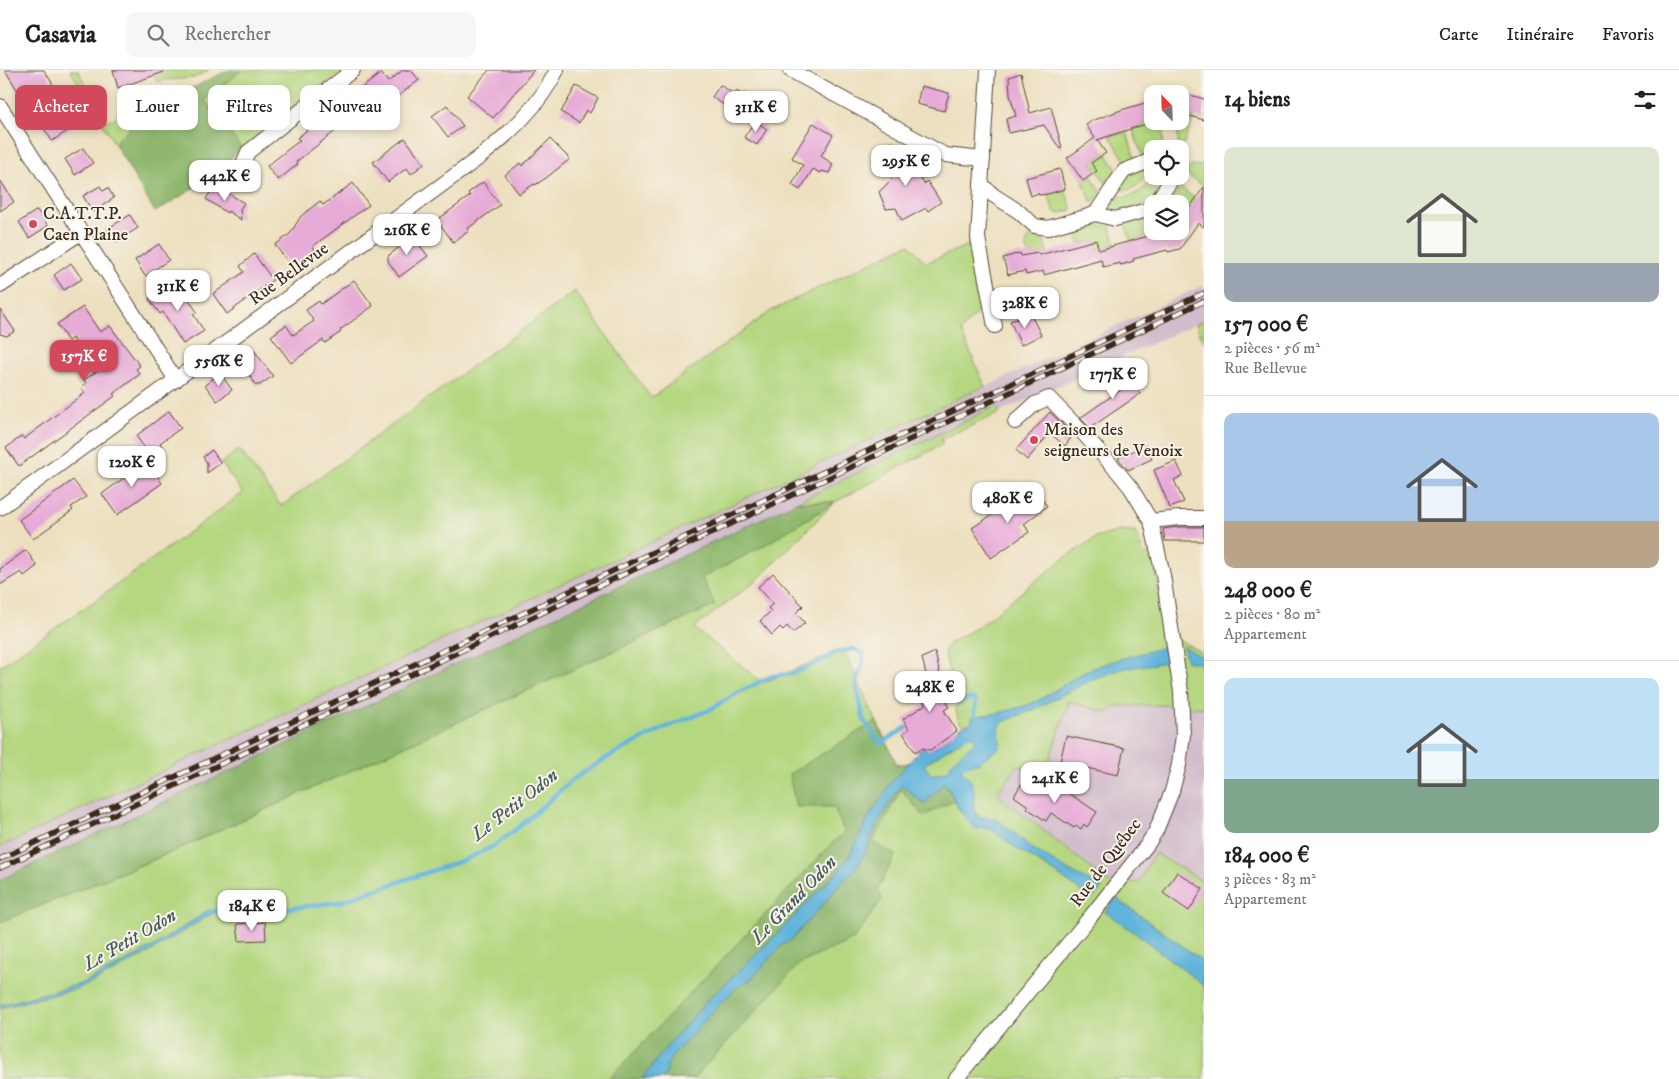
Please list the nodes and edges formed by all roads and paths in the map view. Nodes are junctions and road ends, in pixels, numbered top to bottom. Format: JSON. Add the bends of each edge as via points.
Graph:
{"nodes":[{"id":1,"x":353,"y":70,"type":"edge"},
{"id":2,"x":557,"y":70,"type":"edge"},
{"id":3,"x":790,"y":70,"type":"edge"},
{"id":4,"x":988,"y":70,"type":"edge"},
{"id":5,"x":0,"y":106,"type":"edge"},
{"id":6,"x":983,"y":159,"type":"junction"},
{"id":7,"x":1144,"y":163,"type":"edge"},
{"id":8,"x":240,"y":171,"type":"dead end"},
{"id":9,"x":982,"y":184,"type":"junction"},
{"id":10,"x":1144,"y":211,"type":"edge"},
{"id":11,"x":1095,"y":214,"type":"junction"},
{"id":12,"x":82,"y":232,"type":"junction"},
{"id":13,"x":0,"y":286,"type":"edge"},
{"id":14,"x":995,"y":326,"type":"dead end"},
{"id":15,"x":176,"y":380,"type":"junction"},
{"id":16,"x":1015,"y":422,"type":"dead end"},
{"id":17,"x":0,"y":508,"type":"edge"},
{"id":18,"x":1204,"y":518,"type":"edge"},
{"id":19,"x":1151,"y":521,"type":"junction"},
{"id":20,"x":956,"y":1079,"type":"edge"}],
"edges":[{"from":1,"to":8,"type":"street","via":[[248,152]]},
{"from":2,"to":15,"type":"street","name":"Rue Bellevue","via":[[528,113],[501,140]]},
{"from":3,"to":6,"type":"street","via":[[945,156]]},
{"from":4,"to":6,"type":"street"},
{"from":5,"to":12,"type":"street"},
{"from":6,"to":9,"type":"street"},
{"from":7,"to":11,"type":"street","via":[[1124,171]]},
{"from":9,"to":11,"type":"street","via":[[1041,228]]},
{"from":9,"to":14,"type":"street","via":[[978,238]]},
{"from":10,"to":11,"type":"street","via":[[1115,219]]},
{"from":12,"to":13,"type":"street"},
{"from":12,"to":15,"type":"street"},
{"from":15,"to":17,"type":"street","name":"Rue Bellevue"},
{"from":16,"to":19,"type":"street","name":"Rue de Québec","via":[[1035,404],[1049,398],[1118,472]]},
{"from":18,"to":19,"type":"street"},
{"from":19,"to":20,"type":"street","name":"Rue de Québec","via":[[1181,692],[1184,736],[1172,791],[1156,831],[1146,845]]}]}
